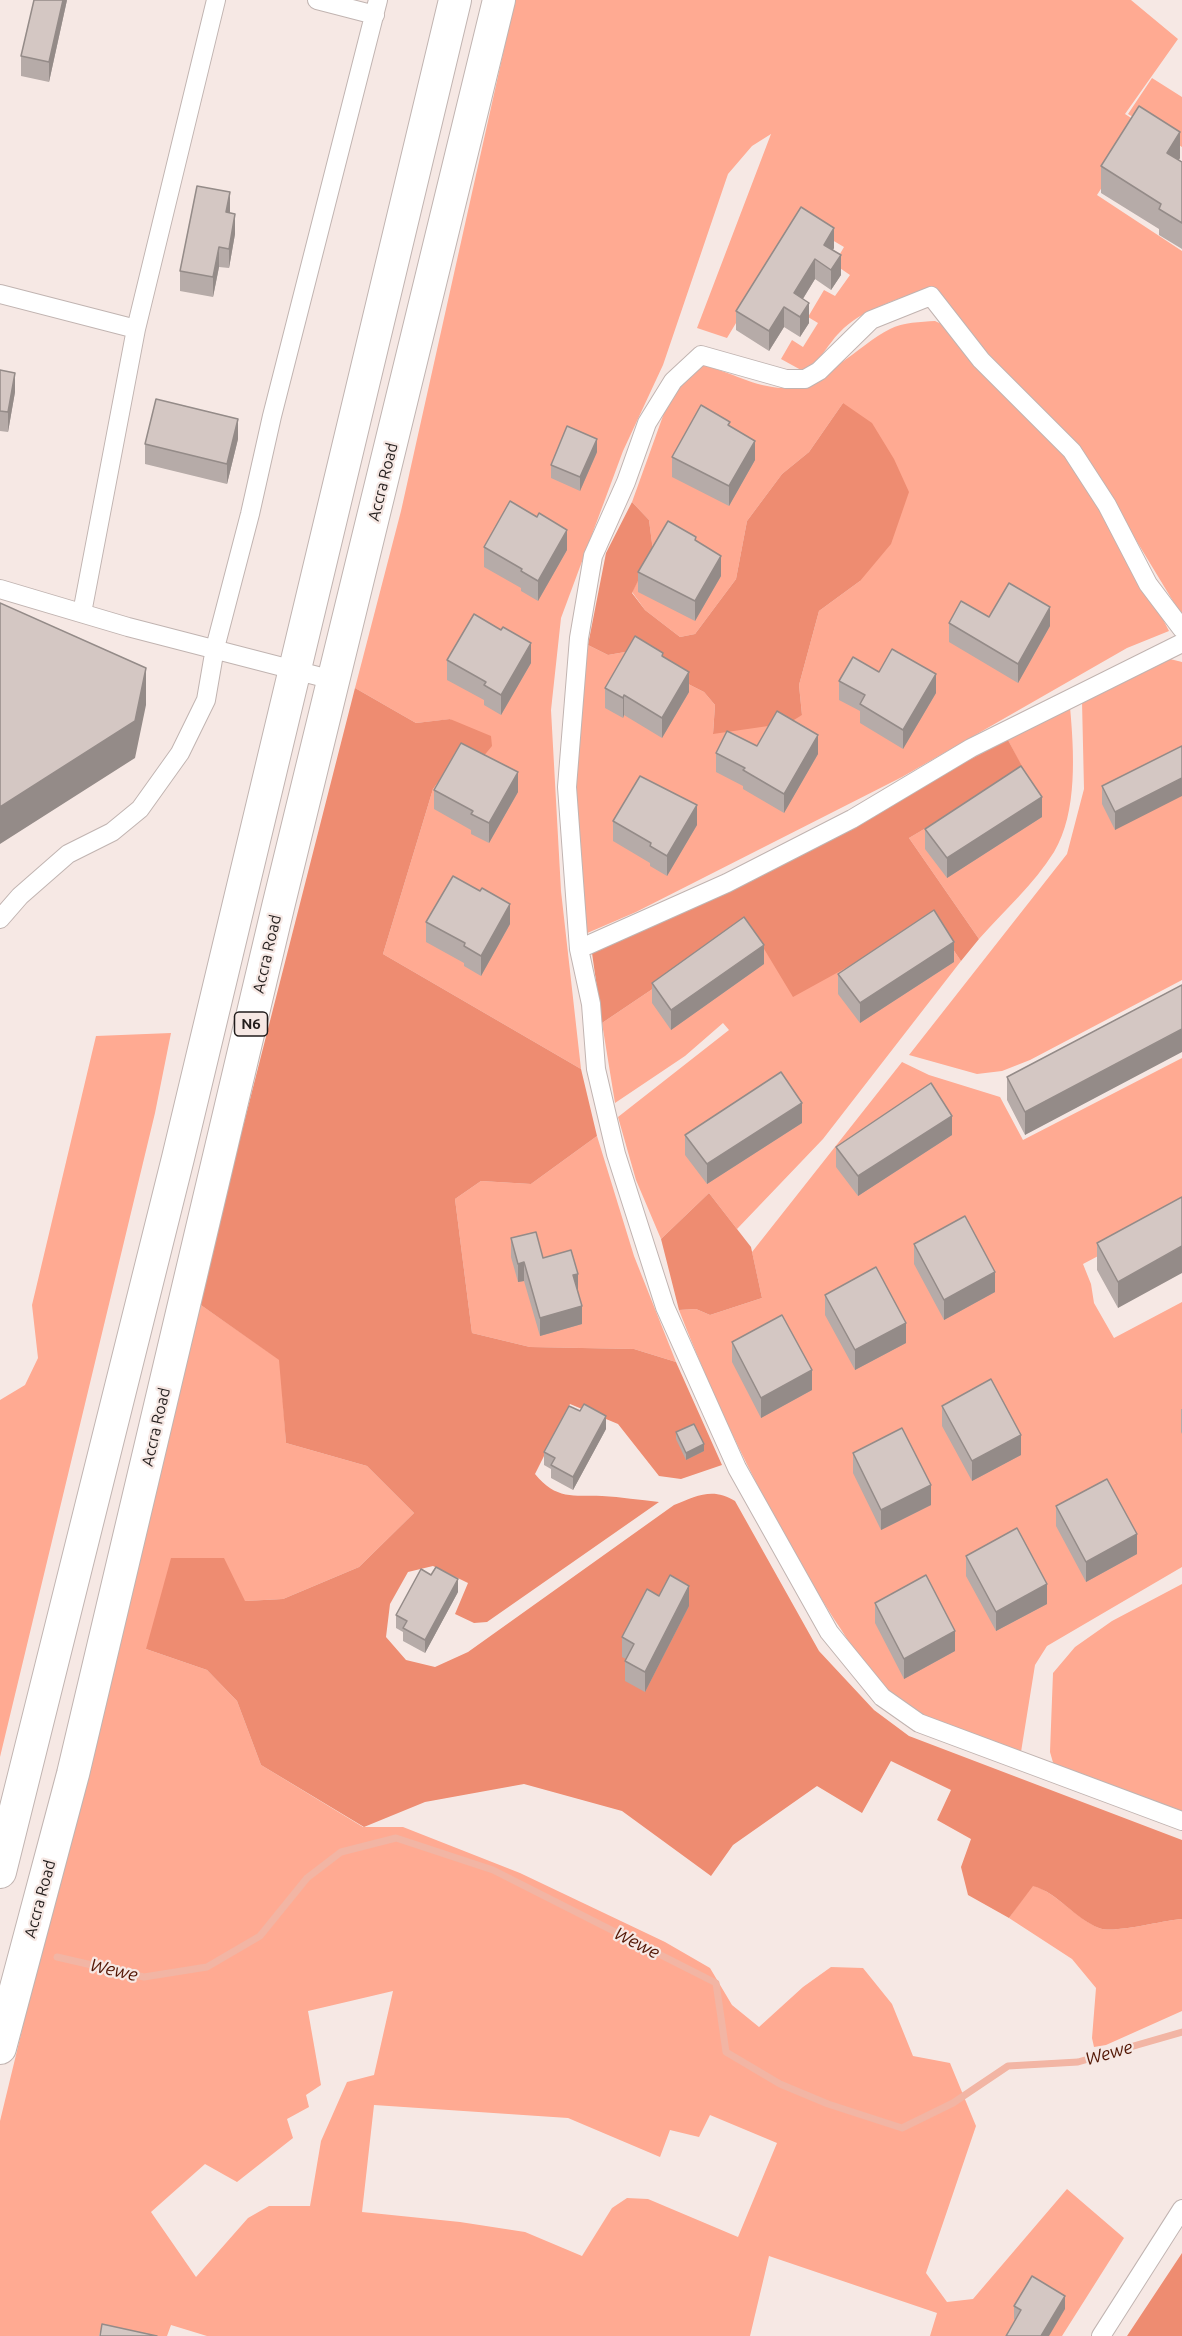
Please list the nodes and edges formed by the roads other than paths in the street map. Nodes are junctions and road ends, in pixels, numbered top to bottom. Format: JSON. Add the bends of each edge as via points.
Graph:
{"nodes":[{"id":1,"x":216,"y":0,"type":"edge"},
{"id":2,"x":317,"y":0,"type":"edge"},
{"id":3,"x":455,"y":0,"type":"edge"},
{"id":4,"x":499,"y":0,"type":"edge"},
{"id":5,"x":377,"y":7,"type":"edge"},
{"id":6,"x":0,"y":294,"type":"edge"},
{"id":7,"x":136,"y":329,"type":"junction"},
{"id":8,"x":0,"y":589,"type":"edge"},
{"id":9,"x":81,"y":613,"type":"junction"},
{"id":10,"x":1182,"y":629,"type":"edge"},
{"id":11,"x":1182,"y":643,"type":"edge"},
{"id":12,"x":215,"y":648,"type":"junction"},
{"id":13,"x":294,"y":670,"type":"junction"},
{"id":14,"x":333,"y":680,"type":"junction"},
{"id":15,"x":0,"y":920,"type":"edge"},
{"id":16,"x":579,"y":949,"type":"junction"},
{"id":17,"x":1182,"y":1821,"type":"edge"},
{"id":18,"x":0,"y":1872,"type":"edge"},
{"id":19,"x":0,"y":2048,"type":"edge"},
{"id":20,"x":1182,"y":2209,"type":"edge"},
{"id":21,"x":1101,"y":2336,"type":"edge"}],
"edges":[{"from":1,"to":7,"type":"street"},
{"from":2,"to":5,"type":"street"},
{"from":3,"to":13,"type":"highway","number":"N6"},
{"from":4,"to":14,"type":"highway","name":"Accra Road","number":"N6"},
{"from":5,"to":12,"type":"street"},
{"from":6,"to":7,"type":"street"},
{"from":7,"to":9,"type":"street"},
{"from":8,"to":9,"type":"street"},
{"from":9,"to":12,"type":"street"},
{"from":10,"to":16,"type":"street","via":[[1148,584],[1107,505],[1072,451],[981,360],[931,296],[871,320],[805,379],[786,379],[701,355],[673,381],[647,423],[593,556],[579,638],[567,786]]},
{"from":11,"to":16,"type":"street","via":[[971,748],[852,819],[727,883]]},
{"from":12,"to":13,"type":"street"},
{"from":12,"to":15,"type":"street","via":[[206,700],[180,753],[141,808],[112,832],[68,854],[20,896]]},
{"from":13,"to":14,"type":"street"},
{"from":13,"to":18,"type":"highway","number":"N6","via":[[178,1158]]},
{"from":14,"to":19,"type":"highway","name":"Accra Road","number":"N6","via":[[76,1762]]},
{"from":16,"to":17,"type":"street","via":[[591,1004],[596,1069],[616,1154],[665,1307],[737,1468],[829,1632],[882,1697],[919,1723]]},
{"from":20,"to":21,"type":"street"}]}
